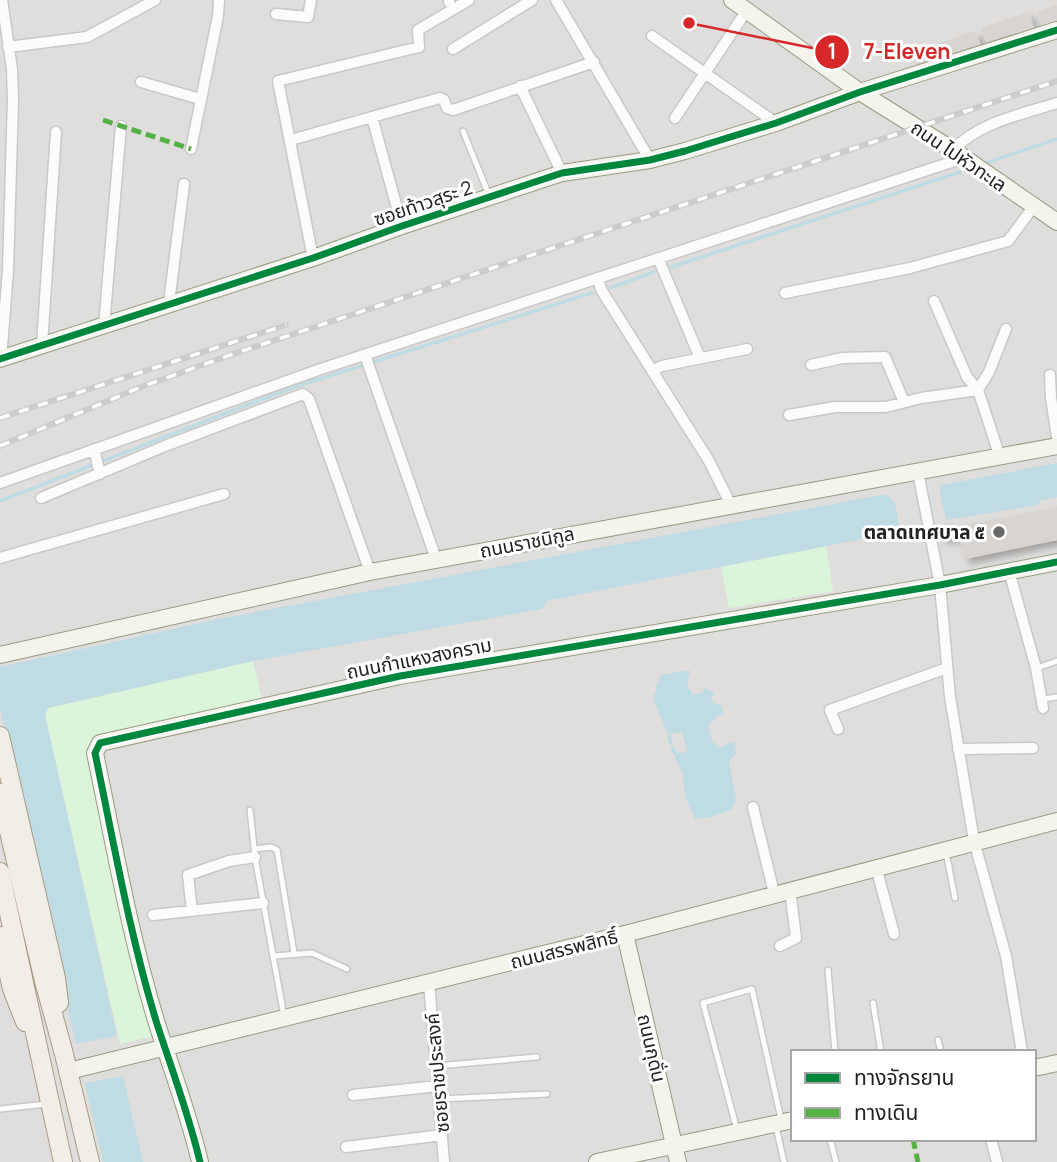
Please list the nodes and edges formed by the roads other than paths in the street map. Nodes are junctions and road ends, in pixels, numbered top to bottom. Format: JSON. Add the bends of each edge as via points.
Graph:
{"nodes":[{"id":1,"x":2,"y":0,"type":"edge"},
{"id":2,"x":155,"y":0,"type":"edge"},
{"id":3,"x":219,"y":0,"type":"edge"},
{"id":4,"x":312,"y":0,"type":"edge"},
{"id":5,"x":469,"y":0,"type":"edge"},
{"id":6,"x":532,"y":0,"type":"edge"},
{"id":7,"x":556,"y":0,"type":"edge"},
{"id":8,"x":733,"y":0,"type":"edge"},
{"id":9,"x":747,"y":10,"type":"junction"},
{"id":10,"x":276,"y":14,"type":"dead end"},
{"id":11,"x":1057,"y":30,"type":"edge"},
{"id":12,"x":652,"y":36,"type":"dead end"},
{"id":13,"x":8,"y":47,"type":"junction"},
{"id":14,"x":453,"y":49,"type":"dead end"},
{"id":15,"x":594,"y":62,"type":"junction"},
{"id":16,"x":705,"y":73,"type":"junction"},
{"id":17,"x":141,"y":82,"type":"dead end"},
{"id":18,"x":520,"y":86,"type":"junction"},
{"id":19,"x":860,"y":92,"type":"junction"},
{"id":20,"x":200,"y":99,"type":"junction"},
{"id":21,"x":1057,"y":103,"type":"edge"},
{"id":22,"x":372,"y":117,"type":"junction"},
{"id":23,"x":675,"y":118,"type":"dead end"},
{"id":24,"x":776,"y":123,"type":"junction"},
{"id":25,"x":121,"y":126,"type":"dead end"},
{"id":26,"x":463,"y":131,"type":"dead end"},
{"id":27,"x":56,"y":132,"type":"dead end"},
{"id":28,"x":291,"y":141,"type":"junction"},
{"id":29,"x":191,"y":149,"type":"dead end"},
{"id":30,"x":959,"y":154,"type":"junction"},
{"id":31,"x":650,"y":160,"type":"junction"},
{"id":32,"x":562,"y":173,"type":"junction"},
{"id":33,"x":184,"y":184,"type":"dead end"},
{"id":34,"x":490,"y":197,"type":"junction"},
{"id":35,"x":5,"y":198,"type":"edge"},
{"id":36,"x":1034,"y":206,"type":"junction"},
{"id":37,"x":1057,"y":222,"type":"edge"},
{"id":38,"x":402,"y":226,"type":"junction"},
{"id":39,"x":313,"y":258,"type":"junction"},
{"id":40,"x":658,"y":258,"type":"junction"},
{"id":41,"x":597,"y":278,"type":"junction"},
{"id":42,"x":785,"y":293,"type":"dead end"},
{"id":43,"x":933,"y":301,"type":"dead end"},
{"id":44,"x":169,"y":303,"type":"junction"},
{"id":45,"x":104,"y":326,"type":"junction"},
{"id":46,"x":1006,"y":329,"type":"dead end"},
{"id":47,"x":41,"y":345,"type":"junction"},
{"id":48,"x":747,"y":349,"type":"dead end"},
{"id":49,"x":700,"y":358,"type":"junction"},
{"id":50,"x":0,"y":359,"type":"edge"},
{"id":51,"x":366,"y":360,"type":"junction"},
{"id":52,"x":811,"y":365,"type":"dead end"},
{"id":53,"x":652,"y":371,"type":"junction"},
{"id":54,"x":1050,"y":374,"type":"dead end"},
{"id":55,"x":978,"y":390,"type":"junction"},
{"id":56,"x":904,"y":402,"type":"junction"},
{"id":57,"x":789,"y":415,"type":"dead end"},
{"id":58,"x":1057,"y":437,"type":"edge"},
{"id":59,"x":1057,"y":446,"type":"edge"},
{"id":60,"x":95,"y":453,"type":"junction"},
{"id":61,"x":1000,"y":457,"type":"junction"},
{"id":62,"x":99,"y":471,"type":"junction"},
{"id":63,"x":918,"y":472,"type":"junction"},
{"id":64,"x":0,"y":482,"type":"edge"},
{"id":65,"x":224,"y":494,"type":"dead end"},
{"id":66,"x":41,"y":498,"type":"dead end"},
{"id":67,"x":731,"y":505,"type":"junction"},
{"id":68,"x":0,"y":558,"type":"edge"},
{"id":69,"x":436,"y":559,"type":"junction"},
{"id":70,"x":1057,"y":562,"type":"edge"},
{"id":71,"x":1009,"y":571,"type":"junction"},
{"id":72,"x":370,"y":572,"type":"junction"},
{"id":73,"x":940,"y":585,"type":"junction"},
{"id":74,"x":0,"y":656,"type":"edge"},
{"id":75,"x":1057,"y":661,"type":"edge"},
{"id":76,"x":947,"y":668,"type":"junction"},
{"id":77,"x":1036,"y":668,"type":"junction"},
{"id":78,"x":1057,"y":697,"type":"edge"},
{"id":79,"x":1042,"y":704,"type":"joint"},
{"id":80,"x":838,"y":729,"type":"dead end"},
{"id":81,"x":0,"y":736,"type":"edge"},
{"id":82,"x":1033,"y":748,"type":"dead end"},
{"id":83,"x":958,"y":749,"type":"junction"},
{"id":84,"x":0,"y":793,"type":"edge"},
{"id":85,"x":752,"y":807,"type":"dead end"},
{"id":86,"x":250,"y":810,"type":"dead end"},
{"id":87,"x":1057,"y":821,"type":"edge"},
{"id":88,"x":974,"y":841,"type":"junction"},
{"id":89,"x":946,"y":849,"type":"junction"},
{"id":90,"x":255,"y":853,"type":"junction"},
{"id":91,"x":876,"y":867,"type":"junction"},
{"id":92,"x":0,"y":872,"type":"edge"},
{"id":93,"x":782,"y":891,"type":"junction"},
{"id":94,"x":956,"y":898,"type":"dead end"},
{"id":95,"x":263,"y":903,"type":"junction"},
{"id":96,"x":192,"y":911,"type":"junction"},
{"id":97,"x":153,"y":915,"type":"dead end"},
{"id":98,"x":625,"y":934,"type":"junction"},
{"id":99,"x":894,"y":934,"type":"dead end"},
{"id":100,"x":0,"y":936,"type":"edge"},
{"id":101,"x":780,"y":946,"type":"dead end"},
{"id":102,"x":294,"y":953,"type":"junction"},
{"id":103,"x":274,"y":956,"type":"junction"},
{"id":104,"x":348,"y":969,"type":"dead end"},
{"id":105,"x":828,"y":970,"type":"dead end"},
{"id":106,"x":35,"y":983,"type":"junction"},
{"id":107,"x":429,"y":984,"type":"junction"},
{"id":108,"x":873,"y":1003,"type":"dead end"},
{"id":109,"x":285,"y":1019,"type":"junction"},
{"id":110,"x":938,"y":1040,"type":"dead end"},
{"id":111,"x":166,"y":1049,"type":"junction"},
{"id":112,"x":835,"y":1050,"type":"edge"},
{"id":113,"x":881,"y":1050,"type":"edge"},
{"id":114,"x":940,"y":1050,"type":"edge"},
{"id":115,"x":1023,"y":1050,"type":"edge"},
{"id":116,"x":537,"y":1057,"type":"dead end"},
{"id":117,"x":41,"y":1061,"type":"junction"},
{"id":118,"x":66,"y":1063,"type":"junction"},
{"id":119,"x":1057,"y":1063,"type":"edge"},
{"id":120,"x":436,"y":1066,"type":"junction"},
{"id":121,"x":1036,"y":1068,"type":"edge"},
{"id":122,"x":438,"y":1086,"type":"junction"},
{"id":123,"x":547,"y":1094,"type":"dead end"},
{"id":124,"x":353,"y":1095,"type":"dead end"},
{"id":125,"x":439,"y":1099,"type":"junction"},
{"id":126,"x":50,"y":1103,"type":"junction"},
{"id":127,"x":0,"y":1109,"type":"edge"},
{"id":128,"x":784,"y":1122,"type":"edge"},
{"id":129,"x":737,"y":1132,"type":"junction"},
{"id":130,"x":442,"y":1135,"type":"junction"},
{"id":131,"x":831,"y":1141,"type":"edge"},
{"id":132,"x":991,"y":1141,"type":"edge"},
{"id":133,"x":674,"y":1145,"type":"junction"},
{"id":134,"x":346,"y":1147,"type":"dead end"},
{"id":135,"x":63,"y":1162,"type":"edge"},
{"id":136,"x":90,"y":1162,"type":"edge"},
{"id":137,"x":200,"y":1162,"type":"edge"},
{"id":138,"x":444,"y":1162,"type":"edge"},
{"id":139,"x":597,"y":1162,"type":"edge"},
{"id":140,"x":678,"y":1162,"type":"edge"},
{"id":141,"x":784,"y":1162,"type":"edge"},
{"id":142,"x":836,"y":1162,"type":"edge"},
{"id":143,"x":996,"y":1162,"type":"edge"}],
"edges":[{"from":1,"to":13,"type":"street"},
{"from":2,"to":13,"type":"street","via":[[87,37]]},
{"from":3,"to":20,"type":"street"},
{"from":4,"to":10,"type":"street","via":[[308,17]]},
{"from":5,"to":28,"type":"street","via":[[418,30],[419,47],[278,81]]},
{"from":6,"to":14,"type":"street"},
{"from":7,"to":15,"type":"street"},
{"from":8,"to":9,"type":"street","name":"ถนน ไปหัวทะเล"},
{"from":9,"to":16,"type":"street"},
{"from":9,"to":19,"type":"street","name":"ถนน ไปหัวทะเล"},
{"from":11,"to":19,"type":"street","name":"ซอยท้าวสุระ 2"},
{"from":12,"to":16,"type":"street"},
{"from":13,"to":35,"type":"street","via":[[13,100]]},
{"from":15,"to":18,"type":"street"},
{"from":15,"to":31,"type":"street"},
{"from":16,"to":23,"type":"street"},
{"from":16,"to":24,"type":"street"},
{"from":17,"to":20,"type":"street"},
{"from":18,"to":22,"type":"street","via":[[453,110],[440,98]]},
{"from":18,"to":32,"type":"street"},
{"from":19,"to":24,"type":"street","name":"ซอยท้าวสุระ 2"},
{"from":19,"to":30,"type":"street","name":"ถนน ไปหัวทะเล"},
{"from":20,"to":29,"type":"street"},
{"from":21,"to":30,"type":"street","via":[[977,130],[964,138]]},
{"from":22,"to":28,"type":"street"},
{"from":22,"to":38,"type":"street"},
{"from":24,"to":31,"type":"street","name":"ซอยท้าวสุระ 2"},
{"from":25,"to":45,"type":"street"},
{"from":26,"to":34,"type":"lane"},
{"from":27,"to":47,"type":"street"},
{"from":28,"to":39,"type":"street"},
{"from":30,"to":36,"type":"street","name":"ถนน ไปหัวทะเล"},
{"from":30,"to":40,"type":"street"},
{"from":31,"to":32,"type":"street","name":"ซอยท้าวสุระ 2"},
{"from":32,"to":34,"type":"street","name":"ซอยท้าวสุระ 2"},
{"from":33,"to":44,"type":"street"},
{"from":34,"to":38,"type":"street","name":"ซอยท้าวสุระ 2"},
{"from":35,"to":50,"type":"street","via":[[8,270]]},
{"from":36,"to":37,"type":"street","name":"ถนน ไปหัวทะเล"},
{"from":36,"to":42,"type":"street","via":[[1008,241],[910,268]]},
{"from":38,"to":39,"type":"street","name":"ซอยท้าวสุระ 2"},
{"from":39,"to":44,"type":"street","name":"ซอยท้าวสุระ 2"},
{"from":40,"to":41,"type":"street"},
{"from":40,"to":49,"type":"street"},
{"from":41,"to":51,"type":"street"},
{"from":41,"to":53,"type":"street"},
{"from":43,"to":55,"type":"street","via":[[967,377]]},
{"from":44,"to":45,"type":"street","name":"ซอยท้าวสุระ 2"},
{"from":45,"to":47,"type":"street","name":"ซอยท้าวสุระ 2"},
{"from":46,"to":55,"type":"street"},
{"from":47,"to":50,"type":"street","name":"ซอยท้าวสุระ 2"},
{"from":48,"to":49,"type":"street"},
{"from":49,"to":53,"type":"street"},
{"from":51,"to":60,"type":"street"},
{"from":51,"to":69,"type":"street"},
{"from":52,"to":56,"type":"street","via":[[842,358],[885,357]]},
{"from":53,"to":67,"type":"street"},
{"from":54,"to":58,"type":"street"},
{"from":55,"to":56,"type":"street"},
{"from":55,"to":61,"type":"street"},
{"from":56,"to":57,"type":"street"},
{"from":59,"to":61,"type":"street","name":"ถนนราชนิกูล"},
{"from":60,"to":62,"type":"street"},
{"from":60,"to":64,"type":"street"},
{"from":61,"to":63,"type":"street","name":"ถนนราชนิกูล"},
{"from":62,"to":66,"type":"street"},
{"from":62,"to":72,"type":"street","via":[[306,395]]},
{"from":63,"to":67,"type":"street","name":"ถนนราชนิกูล"},
{"from":63,"to":73,"type":"street"},
{"from":65,"to":68,"type":"street"},
{"from":67,"to":69,"type":"street","name":"ถนนราชนิกูล"},
{"from":69,"to":72,"type":"street","name":"ถนนราชนิกูล"},
{"from":70,"to":71,"type":"street","name":"ถนนกำแหงสงคราม"},
{"from":71,"to":73,"type":"street","name":"ถนนกำแหงสงคราม"},
{"from":71,"to":77,"type":"street"},
{"from":72,"to":74,"type":"street","name":"ถนนราชนิกูล"},
{"from":73,"to":76,"type":"street"},
{"from":73,"to":111,"type":"street","name":"ถนนกำแหงสงคราม","via":[[400,676],[100,743],[95,754],[131,923]]},
{"from":75,"to":77,"type":"lane"},
{"from":76,"to":80,"type":"street","via":[[830,710]]},
{"from":76,"to":83,"type":"street"},
{"from":77,"to":79,"type":"street"},
{"from":78,"to":79,"type":"lane"},
{"from":81,"to":118,"type":"main road","via":[[56,978]]},
{"from":82,"to":83,"type":"street"},
{"from":83,"to":88,"type":"street"},
{"from":84,"to":106,"type":"main road"},
{"from":85,"to":93,"type":"street"},
{"from":86,"to":90,"type":"lane"},
{"from":87,"to":88,"type":"street","name":"ถนนสรรพสิทธิ์"},
{"from":88,"to":89,"type":"street","name":"ถนนสรรพสิทธิ์"},
{"from":88,"to":115,"type":"street","via":[[1006,956]]},
{"from":89,"to":91,"type":"street","name":"ถนนสรรพสิทธิ์"},
{"from":89,"to":94,"type":"lane"},
{"from":90,"to":95,"type":"lane"},
{"from":90,"to":96,"type":"street","via":[[188,874]]},
{"from":90,"to":102,"type":"lane","via":[[271,847],[277,850]]},
{"from":91,"to":93,"type":"street","name":"ถนนสรรพสิทธิ์"},
{"from":91,"to":99,"type":"street"},
{"from":92,"to":106,"type":"main road"},
{"from":93,"to":98,"type":"street","name":"ถนนสรรพสิทธิ์"},
{"from":93,"to":101,"type":"street","via":[[796,938]]},
{"from":95,"to":96,"type":"street"},
{"from":95,"to":103,"type":"lane"},
{"from":96,"to":97,"type":"street"},
{"from":98,"to":107,"type":"street","name":"ถนนสรรพสิทธิ์"},
{"from":98,"to":133,"type":"street","name":"ถนนกุดั่น"},
{"from":100,"to":117,"type":"main road","via":[[12,989]]},
{"from":102,"to":103,"type":"lane"},
{"from":102,"to":104,"type":"lane","via":[[312,953]]},
{"from":103,"to":109,"type":"lane"},
{"from":105,"to":112,"type":"lane"},
{"from":106,"to":117,"type":"main road"},
{"from":106,"to":118,"type":"main road"},
{"from":107,"to":109,"type":"street","name":"ถนนสรรพสิทธิ์"},
{"from":107,"to":120,"type":"street","name":"ซอยราชประสงค์"},
{"from":108,"to":113,"type":"lane"},
{"from":109,"to":111,"type":"street","name":"ถนนสรรพสิทธิ์"},
{"from":110,"to":114,"type":"lane"},
{"from":111,"to":118,"type":"street","name":"ถนนสรรพสิทธิ์"},
{"from":111,"to":137,"type":"street"},
{"from":116,"to":120,"type":"lane"},
{"from":117,"to":126,"type":"main road"},
{"from":118,"to":136,"type":"main road"},
{"from":119,"to":121,"type":"street"},
{"from":120,"to":122,"type":"street","name":"ซอยราชประสงค์"},
{"from":122,"to":124,"type":"street"},
{"from":122,"to":125,"type":"street","name":"ซอยราชประสงค์"},
{"from":123,"to":125,"type":"lane"},
{"from":125,"to":130,"type":"street","name":"ซอยราชประสงค์"},
{"from":126,"to":127,"type":"lane"},
{"from":126,"to":135,"type":"main road"},
{"from":128,"to":129,"type":"street"},
{"from":128,"to":129,"type":"lane","via":[[752,989],[703,1003]]},
{"from":128,"to":141,"type":"lane"},
{"from":129,"to":133,"type":"street"},
{"from":130,"to":134,"type":"street"},
{"from":130,"to":138,"type":"street","name":"ซอยราชประสงค์"},
{"from":131,"to":142,"type":"lane"},
{"from":132,"to":143,"type":"street"},
{"from":133,"to":139,"type":"street"},
{"from":133,"to":140,"type":"street","name":"ถนนกุดั่น"}]}
